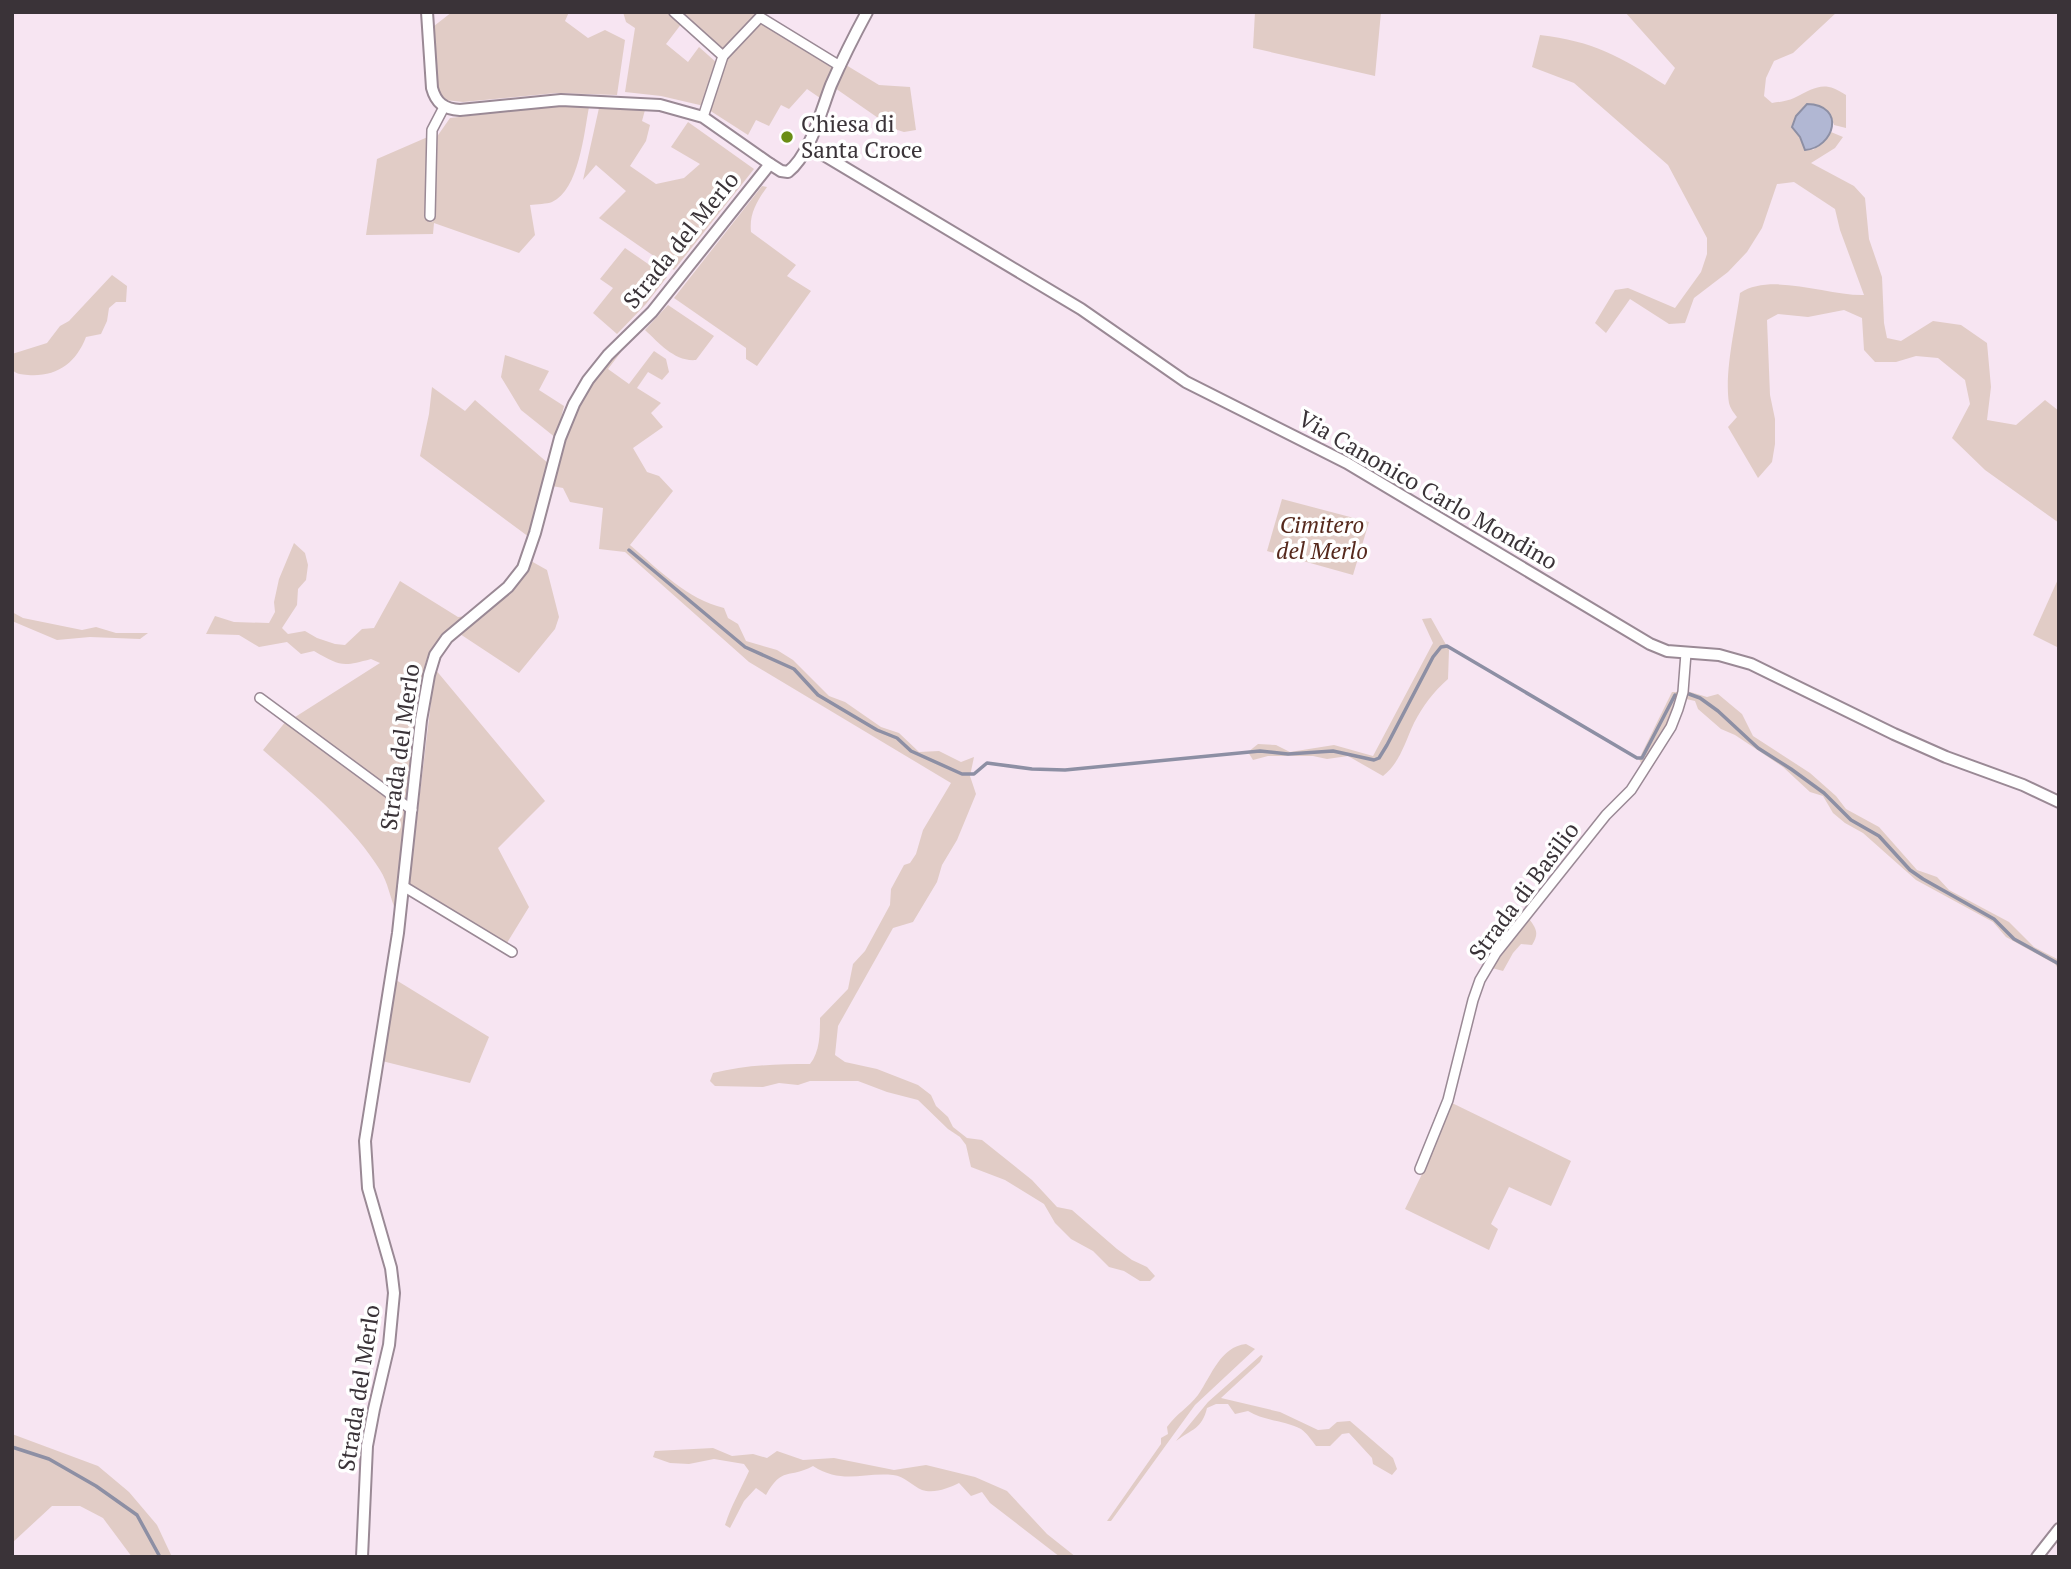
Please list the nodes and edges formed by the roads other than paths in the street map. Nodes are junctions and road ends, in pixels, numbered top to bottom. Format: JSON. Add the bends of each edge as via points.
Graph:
{"nodes":[{"id":1,"x":427,"y":12,"type":"edge"},
{"id":2,"x":674,"y":12,"type":"edge"},
{"id":3,"x":867,"y":12,"type":"edge"},
{"id":4,"x":723,"y":56,"type":"junction"},
{"id":5,"x":840,"y":66,"type":"junction"},
{"id":6,"x":444,"y":107,"type":"junction"},
{"id":7,"x":703,"y":117,"type":"junction"},
{"id":8,"x":807,"y":145,"type":"junction"},
{"id":9,"x":770,"y":164,"type":"junction"},
{"id":10,"x":430,"y":216,"type":"dead end"},
{"id":11,"x":1686,"y":653,"type":"junction"},
{"id":12,"x":260,"y":698,"type":"dead end"},
{"id":13,"x":2059,"y":802,"type":"edge"},
{"id":14,"x":412,"y":810,"type":"junction"},
{"id":15,"x":403,"y":886,"type":"junction"},
{"id":16,"x":512,"y":952,"type":"dead end"},
{"id":17,"x":1420,"y":1169,"type":"dead end"},
{"id":18,"x":2059,"y":1530,"type":"edge"},
{"id":19,"x":362,"y":1557,"type":"edge"},
{"id":20,"x":2037,"y":1557,"type":"edge"}],
"edges":[{"from":1,"to":6,"type":"street","via":[[432,88]]},
{"from":2,"to":4,"type":"street"},
{"from":3,"to":5,"type":"street","name":"Strada del Merlo"},
{"from":4,"to":5,"type":"street","via":[[760,17]]},
{"from":4,"to":7,"type":"street"},
{"from":5,"to":8,"type":"street","name":"Strada del Merlo"},
{"from":6,"to":7,"type":"street","via":[[460,110],[595,101],[653,104]]},
{"from":6,"to":10,"type":"street","via":[[432,130]]},
{"from":7,"to":9,"type":"street"},
{"from":8,"to":9,"type":"street","name":"Strada del Merlo","via":[[788,172]]},
{"from":8,"to":11,"type":"street","name":"Via Canonico Carlo Mondino","via":[[1081,309],[1186,382],[1347,463],[1650,644]]},
{"from":9,"to":14,"type":"street","name":"Strada del Merlo","via":[[659,304],[608,355],[574,404],[523,568],[508,587],[447,638],[431,665]]},
{"from":11,"to":13,"type":"street","name":"Via Canonico Carlo Mondino","via":[[1719,655],[1751,664],[1946,757]]},
{"from":11,"to":17,"type":"street","name":"Strada di Basilio","via":[[1683,692],[1671,727],[1631,790],[1496,953],[1480,980],[1448,1100]]},
{"from":12,"to":14,"type":"street"},
{"from":14,"to":15,"type":"street","name":"Strada del Merlo"},
{"from":15,"to":16,"type":"street"},
{"from":15,"to":19,"type":"street","name":"Strada del Merlo","via":[[365,1141],[369,1188],[394,1293],[390,1345],[367,1446]]},
{"from":18,"to":20,"type":"street"}]}
